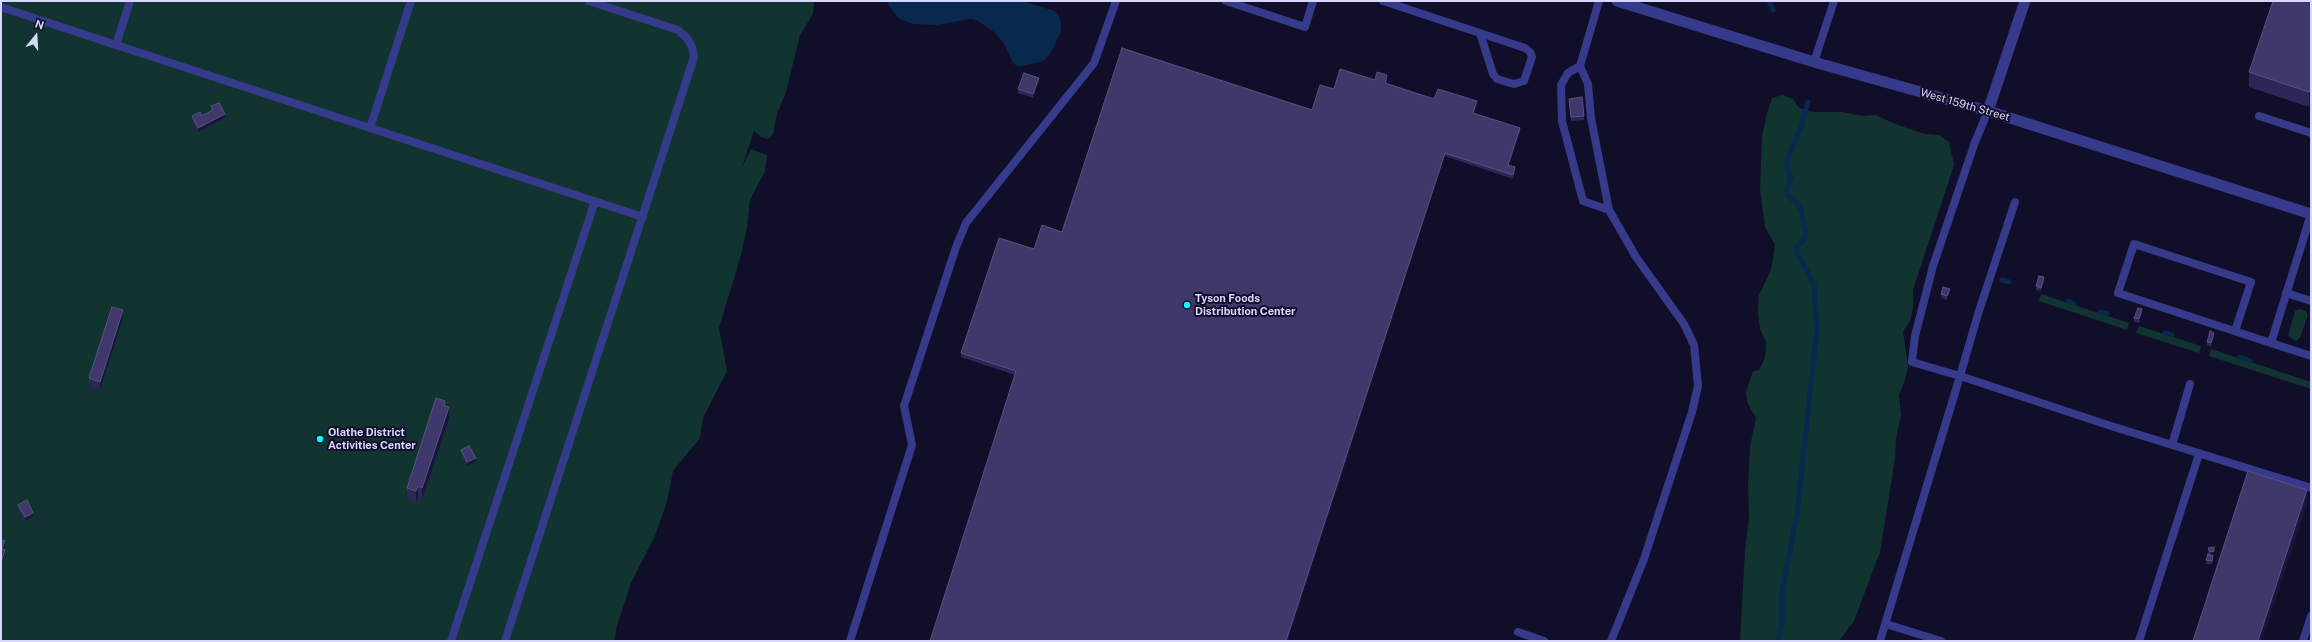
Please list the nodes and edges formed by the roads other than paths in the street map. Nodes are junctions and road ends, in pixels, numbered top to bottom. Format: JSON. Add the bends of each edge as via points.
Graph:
{"nodes":[{"id":1,"x":130,"y":1,"type":"edge"},
{"id":2,"x":411,"y":1,"type":"edge"},
{"id":3,"x":590,"y":1,"type":"edge"},
{"id":4,"x":1116,"y":1,"type":"edge"},
{"id":5,"x":1226,"y":1,"type":"edge"},
{"id":6,"x":1313,"y":1,"type":"edge"},
{"id":7,"x":1383,"y":1,"type":"edge"},
{"id":8,"x":1599,"y":1,"type":"edge"},
{"id":9,"x":1617,"y":1,"type":"edge"},
{"id":10,"x":1834,"y":1,"type":"edge"},
{"id":11,"x":2025,"y":1,"type":"edge"},
{"id":12,"x":1,"y":7,"type":"edge"},
{"id":13,"x":1480,"y":33,"type":"junction"},
{"id":14,"x":116,"y":45,"type":"junction"},
{"id":15,"x":1814,"y":62,"type":"junction"},
{"id":16,"x":1580,"y":66,"type":"junction"},
{"id":17,"x":1988,"y":111,"type":"junction"},
{"id":18,"x":2259,"y":116,"type":"dead end"},
{"id":19,"x":370,"y":128,"type":"junction"},
{"id":20,"x":2311,"y":133,"type":"edge"},
{"id":21,"x":595,"y":201,"type":"junction"},
{"id":22,"x":2015,"y":202,"type":"dead end"},
{"id":23,"x":1609,"y":210,"type":"junction"},
{"id":24,"x":2311,"y":214,"type":"edge"},
{"id":25,"x":644,"y":217,"type":"junction"},
{"id":26,"x":2286,"y":293,"type":"junction"},
{"id":27,"x":2311,"y":301,"type":"edge"},
{"id":28,"x":2235,"y":331,"type":"junction"},
{"id":29,"x":2271,"y":342,"type":"junction"},
{"id":30,"x":2311,"y":356,"type":"edge"},
{"id":31,"x":1960,"y":376,"type":"junction"},
{"id":32,"x":2190,"y":384,"type":"dead end"},
{"id":33,"x":2172,"y":445,"type":"junction"},
{"id":34,"x":2200,"y":454,"type":"junction"},
{"id":35,"x":2311,"y":488,"type":"edge"},
{"id":36,"x":2311,"y":616,"type":"edge"},
{"id":37,"x":1886,"y":624,"type":"junction"},
{"id":38,"x":1518,"y":632,"type":"dead end"},
{"id":39,"x":451,"y":641,"type":"edge"},
{"id":40,"x":505,"y":641,"type":"edge"},
{"id":41,"x":850,"y":641,"type":"edge"},
{"id":42,"x":1544,"y":641,"type":"edge"},
{"id":43,"x":1610,"y":641,"type":"edge"},
{"id":44,"x":1880,"y":641,"type":"edge"},
{"id":45,"x":1941,"y":641,"type":"edge"},
{"id":46,"x":2139,"y":641,"type":"edge"},
{"id":47,"x":2303,"y":641,"type":"edge"}],
"edges":[{"from":1,"to":14,"type":"lane"},
{"from":2,"to":19,"type":"lane"},
{"from":3,"to":25,"type":"lane","via":[[678,30],[692,47],[692,68]]},
{"from":4,"to":41,"type":"lane","via":[[1094,63],[966,223],[956,247],[904,406],[912,445]]},
{"from":5,"to":6,"type":"lane","via":[[1305,27]]},
{"from":7,"to":13,"type":"lane"},
{"from":8,"to":16,"type":"lane"},
{"from":9,"to":15,"type":"street","name":"West 159th Street"},
{"from":10,"to":15,"type":"lane"},
{"from":11,"to":17,"type":"street"},
{"from":12,"to":14,"type":"lane"},
{"from":13,"to":13,"type":"lane","via":[[1493,74],[1497,79],[1514,84],[1524,80],[1532,57],[1530,52]]},
{"from":14,"to":19,"type":"lane"},
{"from":15,"to":17,"type":"street","name":"West 159th Street"},
{"from":16,"to":23,"type":"lane","via":[[1588,84]]},
{"from":16,"to":23,"type":"lane","via":[[1568,73],[1561,85],[1562,121],[1583,201]]},
{"from":17,"to":24,"type":"street","name":"West 159th Street"},
{"from":17,"to":31,"type":"lane","via":[[1933,266],[1915,336],[1912,362]]},
{"from":18,"to":20,"type":"lane"},
{"from":19,"to":21,"type":"lane"},
{"from":21,"to":25,"type":"lane"},
{"from":21,"to":39,"type":"lane"},
{"from":22,"to":31,"type":"lane"},
{"from":23,"to":43,"type":"lane","via":[[1636,257],[1684,324],[1694,345],[1698,386],[1644,560]]},
{"from":24,"to":26,"type":"lane"},
{"from":25,"to":40,"type":"lane"},
{"from":26,"to":27,"type":"lane"},
{"from":26,"to":29,"type":"lane"},
{"from":28,"to":28,"type":"lane","via":[[2118,293],[2134,244],[2251,282]]},
{"from":28,"to":29,"type":"lane"},
{"from":29,"to":30,"type":"lane"},
{"from":31,"to":33,"type":"lane"},
{"from":31,"to":37,"type":"lane"},
{"from":32,"to":33,"type":"lane"},
{"from":33,"to":34,"type":"lane"},
{"from":34,"to":35,"type":"lane"},
{"from":34,"to":46,"type":"lane"},
{"from":36,"to":47,"type":"lane"},
{"from":37,"to":44,"type":"lane"},
{"from":37,"to":45,"type":"lane"},
{"from":38,"to":42,"type":"lane"}]}
